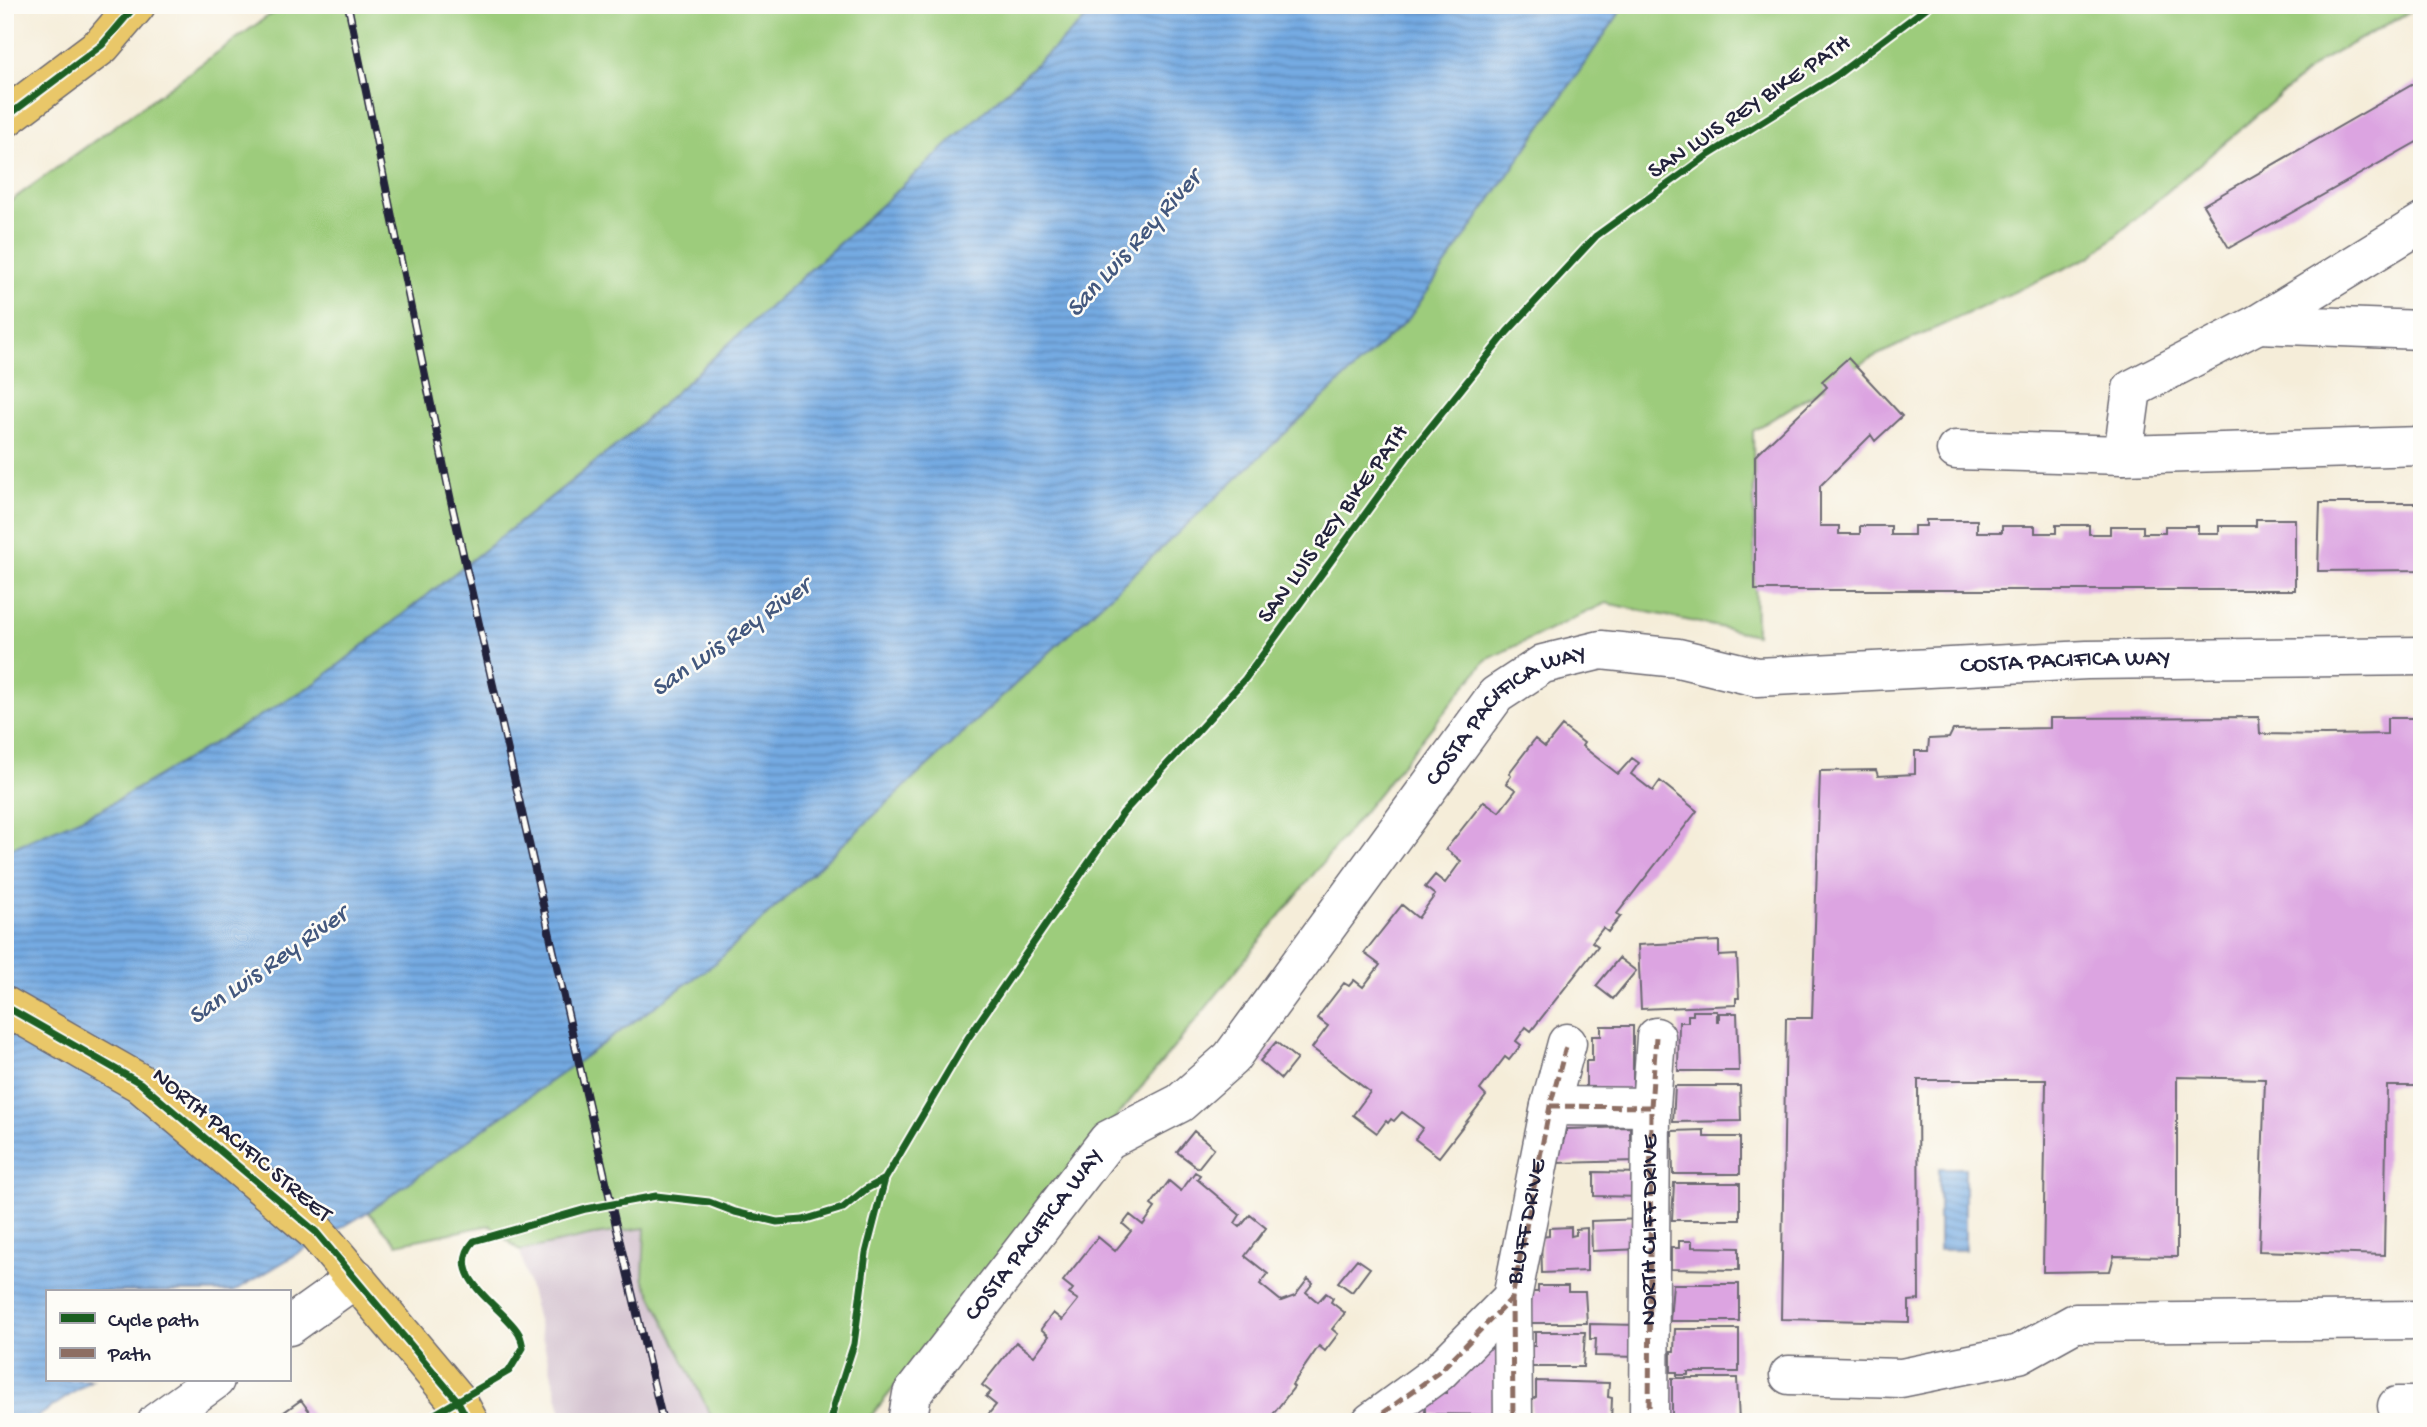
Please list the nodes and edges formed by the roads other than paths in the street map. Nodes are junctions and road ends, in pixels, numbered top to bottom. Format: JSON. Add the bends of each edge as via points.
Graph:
{"nodes":[{"id":1,"x":136,"y":5,"type":"edge"},
{"id":2,"x":5,"y":118,"type":"edge"},
{"id":3,"x":2422,"y":223,"type":"edge"},
{"id":4,"x":2258,"y":324,"type":"junction"},
{"id":5,"x":2422,"y":330,"type":"edge"},
{"id":6,"x":2422,"y":446,"type":"edge"},
{"id":7,"x":1955,"y":450,"type":"dead end"},
{"id":8,"x":2123,"y":455,"type":"junction"},
{"id":9,"x":2422,"y":656,"type":"edge"},
{"id":10,"x":5,"y":1006,"type":"edge"},
{"id":11,"x":1656,"y":1037,"type":"dead end"},
{"id":12,"x":1567,"y":1043,"type":"dead end"},
{"id":13,"x":1550,"y":1106,"type":"junction"},
{"id":14,"x":1651,"y":1107,"type":"junction"},
{"id":15,"x":351,"y":1273,"type":"junction"},
{"id":16,"x":1512,"y":1297,"type":"junction"},
{"id":17,"x":2422,"y":1320,"type":"edge"},
{"id":18,"x":290,"y":1325,"type":"edge"},
{"id":19,"x":1789,"y":1375,"type":"dead end"},
{"id":20,"x":212,"y":1382,"type":"edge"},
{"id":21,"x":1385,"y":1417,"type":"edge"},
{"id":22,"x":157,"y":1422,"type":"edge"},
{"id":23,"x":469,"y":1422,"type":"edge"},
{"id":24,"x":907,"y":1422,"type":"edge"},
{"id":25,"x":1513,"y":1422,"type":"edge"},
{"id":26,"x":1649,"y":1422,"type":"edge"}],
"edges":[{"from":1,"to":2,"type":"main road","via":[[102,45]]},
{"from":3,"to":4,"type":"street"},
{"from":4,"to":5,"type":"street"},
{"from":4,"to":8,"type":"street","via":[[2132,389]]},
{"from":6,"to":8,"type":"street"},
{"from":7,"to":8,"type":"street"},
{"from":9,"to":24,"type":"street","name":"COSTA PACIFICA WAY","via":[[2087,660],[1757,677],[1678,658],[1601,650],[1543,664],[1496,695],[1231,1058],[1180,1103],[1108,1140],[912,1394]]},
{"from":10,"to":15,"type":"main road","name":"NORTH PACIFIC STREET","via":[[140,1083],[316,1232]]},
{"from":11,"to":14,"type":"street","name":"NORTH CLIFF DRIVE"},
{"from":12,"to":13,"type":"street","name":"BLUFF DRIVE"},
{"from":13,"to":14,"type":"street"},
{"from":13,"to":16,"type":"street","name":"BLUFF DRIVE"},
{"from":14,"to":26,"type":"street","name":"NORTH CLIFF DRIVE"},
{"from":15,"to":18,"type":"street"},
{"from":15,"to":23,"type":"main road","name":"NORTH PACIFIC STREET","via":[[457,1400]]},
{"from":16,"to":21,"type":"street","name":"BLUFF DRIVE","via":[[1439,1372]]},
{"from":16,"to":25,"type":"street"},
{"from":17,"to":19,"type":"street","via":[[2075,1323],[2019,1354],[1901,1378]]},
{"from":20,"to":22,"type":"street"}]}
